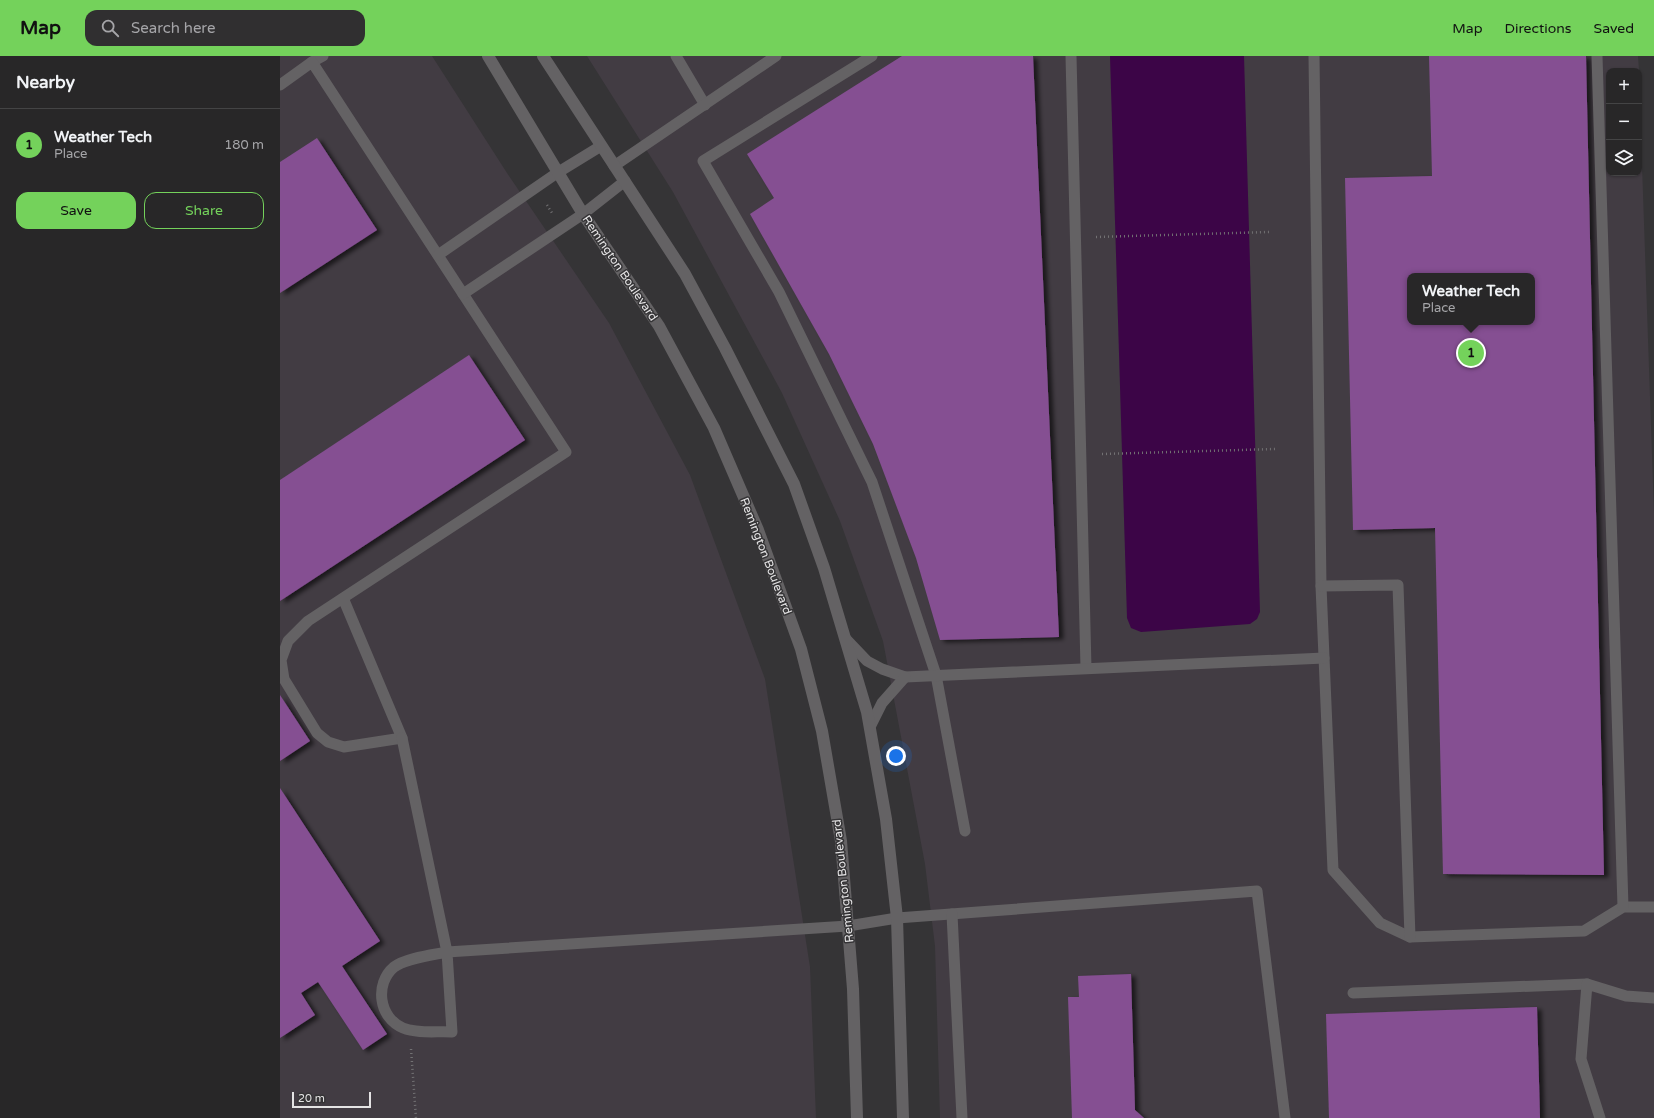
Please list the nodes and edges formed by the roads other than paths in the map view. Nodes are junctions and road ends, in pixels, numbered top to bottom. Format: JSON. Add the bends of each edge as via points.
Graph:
{"nodes":[{"id":1,"x":323,"y":56,"type":"edge"},
{"id":2,"x":488,"y":56,"type":"edge"},
{"id":3,"x":543,"y":56,"type":"edge"},
{"id":4,"x":676,"y":56,"type":"edge"},
{"id":5,"x":872,"y":56,"type":"edge"},
{"id":6,"x":1070,"y":56,"type":"edge"},
{"id":7,"x":1314,"y":56,"type":"edge"},
{"id":8,"x":1597,"y":56,"type":"edge"},
{"id":9,"x":774,"y":57,"type":"edge"},
{"id":10,"x":312,"y":62,"type":"junction"},
{"id":11,"x":280,"y":85,"type":"edge"},
{"id":12,"x":704,"y":105,"type":"junction"},
{"id":13,"x":601,"y":146,"type":"junction"},
{"id":14,"x":614,"y":166,"type":"junction"},
{"id":15,"x":557,"y":173,"type":"junction"},
{"id":16,"x":625,"y":181,"type":"junction"},
{"id":17,"x":583,"y":214,"type":"junction"},
{"id":18,"x":438,"y":255,"type":"junction"},
{"id":19,"x":463,"y":294,"type":"junction"},
{"id":20,"x":1321,"y":586,"type":"junction"},
{"id":21,"x":342,"y":598,"type":"junction"},
{"id":22,"x":846,"y":639,"type":"junction"},
{"id":23,"x":1324,"y":658,"type":"junction"},
{"id":24,"x":1086,"y":668,"type":"junction"},
{"id":25,"x":936,"y":675,"type":"junction"},
{"id":26,"x":905,"y":677,"type":"junction"},
{"id":27,"x":870,"y":727,"type":"junction"},
{"id":28,"x":402,"y":738,"type":"junction"},
{"id":29,"x":965,"y":831,"type":"dead end"},
{"id":30,"x":1623,"y":907,"type":"junction"},
{"id":31,"x":1654,"y":907,"type":"edge"},
{"id":32,"x":952,"y":914,"type":"junction"},
{"id":33,"x":897,"y":918,"type":"junction"},
{"id":34,"x":848,"y":926,"type":"junction"},
{"id":35,"x":1410,"y":937,"type":"junction"},
{"id":36,"x":447,"y":952,"type":"junction"},
{"id":37,"x":1587,"y":984,"type":"junction"},
{"id":38,"x":1353,"y":993,"type":"dead end"},
{"id":39,"x":1654,"y":998,"type":"edge"},
{"id":40,"x":857,"y":1118,"type":"edge"},
{"id":41,"x":903,"y":1118,"type":"edge"},
{"id":42,"x":962,"y":1118,"type":"edge"},
{"id":43,"x":1285,"y":1118,"type":"edge"},
{"id":44,"x":1600,"y":1118,"type":"edge"}],
"edges":[{"from":1,"to":10,"type":"lane"},
{"from":2,"to":15,"type":"street","name":"Remington Boulevard"},
{"from":3,"to":13,"type":"street"},
{"from":4,"to":12,"type":"lane"},
{"from":5,"to":25,"type":"lane","via":[[702,161],[779,292],[872,482]]},
{"from":6,"to":24,"type":"lane"},
{"from":7,"to":20,"type":"lane"},
{"from":8,"to":30,"type":"lane"},
{"from":9,"to":12,"type":"lane"},
{"from":10,"to":11,"type":"lane"},
{"from":10,"to":18,"type":"lane"},
{"from":12,"to":14,"type":"lane"},
{"from":13,"to":14,"type":"street"},
{"from":13,"to":15,"type":"lane"},
{"from":14,"to":16,"type":"street"},
{"from":15,"to":17,"type":"street","name":"Remington Boulevard"},
{"from":15,"to":18,"type":"lane"},
{"from":16,"to":17,"type":"lane"},
{"from":16,"to":22,"type":"street","via":[[685,274],[726,348],[794,484]]},
{"from":17,"to":19,"type":"lane"},
{"from":17,"to":34,"type":"street","name":"Remington Boulevard","via":[[662,333],[714,428],[758,530],[801,649],[822,732],[841,841]]},
{"from":18,"to":19,"type":"lane"},
{"from":19,"to":21,"type":"lane","via":[[566,452]]},
{"from":20,"to":23,"type":"lane"},
{"from":20,"to":35,"type":"lane","via":[[1398,585]]},
{"from":21,"to":28,"type":"lane"},
{"from":21,"to":28,"type":"lane","via":[[308,621],[288,641],[281,660],[284,679],[317,733],[328,742],[344,747]]},
{"from":22,"to":26,"type":"lane","via":[[867,661]]},
{"from":22,"to":27,"type":"street"},
{"from":23,"to":24,"type":"lane"},
{"from":23,"to":35,"type":"lane","via":[[1333,870],[1380,923]]},
{"from":24,"to":25,"type":"lane"},
{"from":25,"to":26,"type":"lane"},
{"from":25,"to":29,"type":"lane"},
{"from":26,"to":27,"type":"lane","via":[[882,703]]},
{"from":27,"to":33,"type":"street","via":[[886,819]]},
{"from":28,"to":36,"type":"lane"},
{"from":30,"to":31,"type":"lane"},
{"from":30,"to":35,"type":"lane","via":[[1584,931]]},
{"from":32,"to":33,"type":"lane"},
{"from":32,"to":42,"type":"lane"},
{"from":32,"to":43,"type":"lane","via":[[1257,891]]},
{"from":33,"to":34,"type":"lane"},
{"from":33,"to":41,"type":"street"},
{"from":34,"to":36,"type":"lane"},
{"from":34,"to":40,"type":"street","name":"Remington Boulevard","via":[[853,989]]},
{"from":36,"to":36,"type":"lane","via":[[406,961],[395,967],[387,976],[382,988],[382,1000],[385,1012],[393,1022],[416,1031],[452,1032]]},
{"from":37,"to":38,"type":"lane"},
{"from":37,"to":39,"type":"lane","via":[[1626,996]]},
{"from":37,"to":44,"type":"lane","via":[[1581,1058]]}]}
